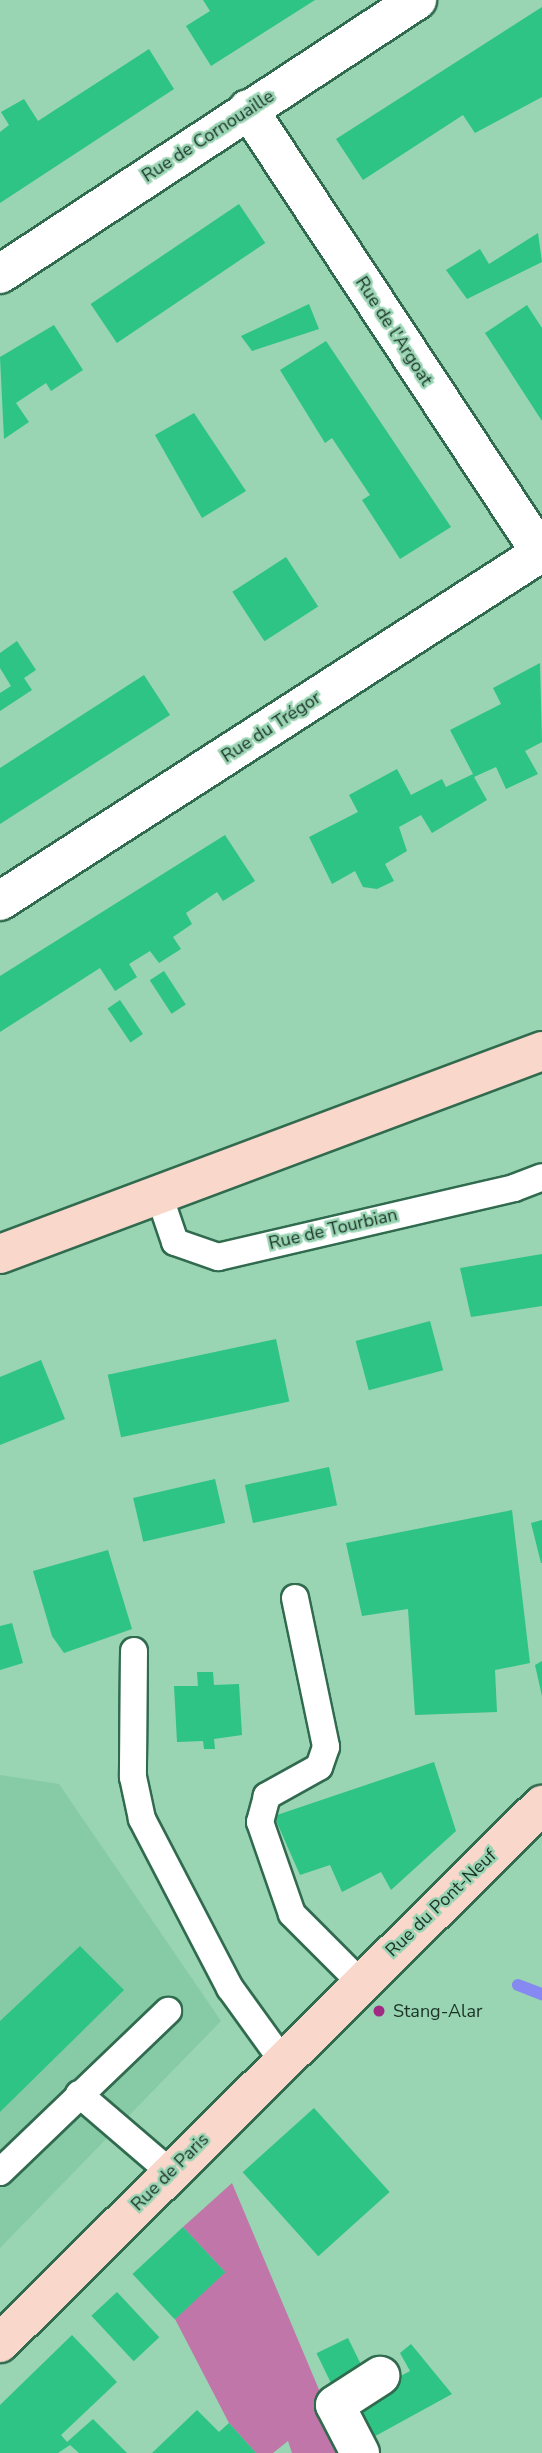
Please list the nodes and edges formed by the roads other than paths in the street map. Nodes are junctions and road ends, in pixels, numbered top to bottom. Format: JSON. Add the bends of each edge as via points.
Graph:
{"nodes":[{"id":1,"x":417,"y":0,"type":"edge"},
{"id":2,"x":248,"y":109,"type":"junction"},
{"id":3,"x":0,"y":274,"type":"edge"},
{"id":4,"x":541,"y":553,"type":"edge"},
{"id":5,"x":0,"y":901,"type":"edge"},
{"id":6,"x":542,"y":1051,"type":"edge"},
{"id":7,"x":542,"y":1177,"type":"edge"},
{"id":8,"x":158,"y":1192,"type":"junction"},
{"id":9,"x":0,"y":1254,"type":"edge"},
{"id":10,"x":295,"y":1598,"type":"dead end"},
{"id":11,"x":134,"y":1651,"type":"dead end"},
{"id":12,"x":542,"y":1805,"type":"edge"},
{"id":13,"x":350,"y":1992,"type":"junction"},
{"id":14,"x":168,"y":2011,"type":"dead end"},
{"id":15,"x":282,"y":2060,"type":"junction"},
{"id":16,"x":79,"y":2094,"type":"junction"},
{"id":17,"x":0,"y":2172,"type":"edge"},
{"id":18,"x":170,"y":2172,"type":"junction"},
{"id":19,"x":0,"y":2343,"type":"edge"},
{"id":20,"x":380,"y":2376,"type":"dead end"},
{"id":21,"x":360,"y":2453,"type":"edge"}],
"edges":[{"from":1,"to":2,"type":"street","name":"Rue de Cornouaille"},
{"from":2,"to":3,"type":"street","name":"Rue de Cornouaille"},
{"from":2,"to":4,"type":"street","name":"Rue de l'Argoat"},
{"from":4,"to":5,"type":"street","name":"Rue du Trégor"},
{"from":6,"to":8,"type":"main road"},
{"from":7,"to":8,"type":"lane","name":"Rue de Tourbian","via":[[514,1188],[218,1257],[175,1242]]},
{"from":8,"to":9,"type":"main road"},
{"from":10,"to":13,"type":"lane","via":[[326,1747],[319,1767],[267,1796],[260,1822],[292,1914]]},
{"from":11,"to":15,"type":"lane","via":[[133,1777],[142,1819],[230,1988]]},
{"from":12,"to":13,"type":"main road","name":"Rue du Pont-Neuf"},
{"from":13,"to":15,"type":"main road","name":"Rue de Paris"},
{"from":14,"to":16,"type":"lane"},
{"from":15,"to":18,"type":"main road","name":"Rue de Paris"},
{"from":16,"to":17,"type":"lane"},
{"from":16,"to":18,"type":"lane"},
{"from":18,"to":19,"type":"main road","name":"Rue de Paris"},
{"from":20,"to":21,"type":"street","via":[[335,2405]]}]}
